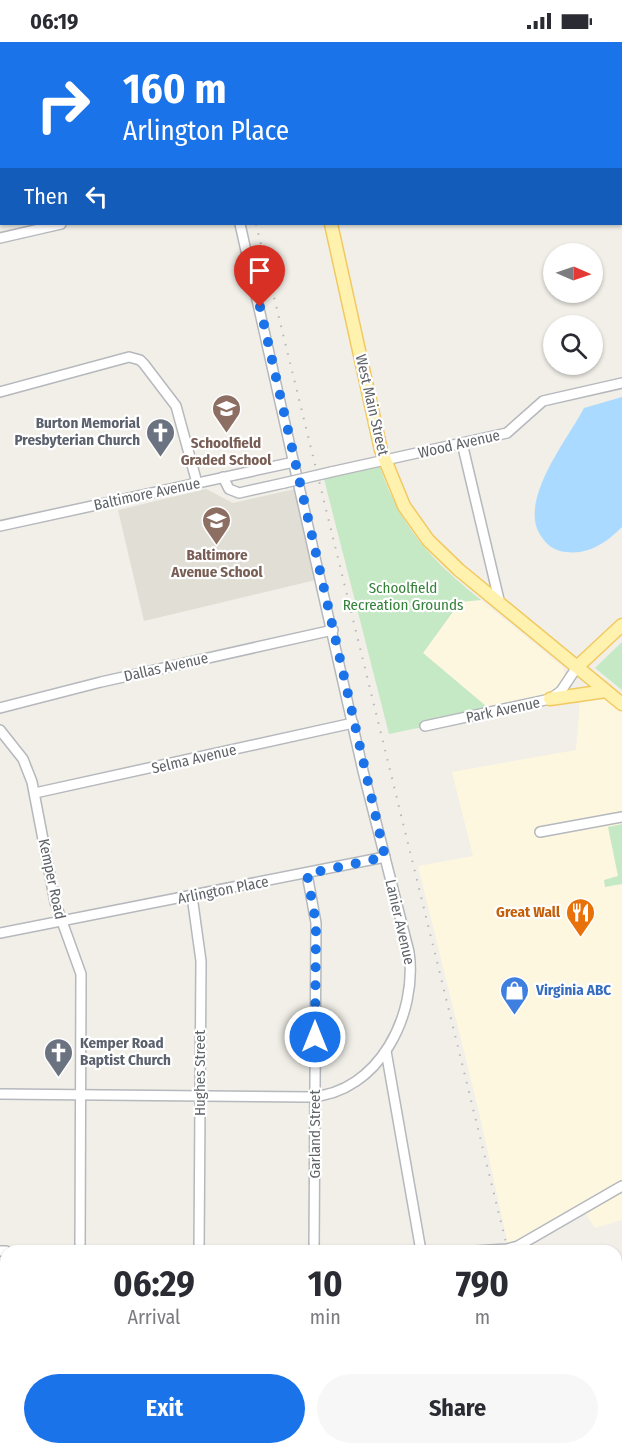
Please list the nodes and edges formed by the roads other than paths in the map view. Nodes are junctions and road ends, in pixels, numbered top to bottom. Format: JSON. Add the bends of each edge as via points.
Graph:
{"nodes":[{"id":1,"x":57,"y":225,"type":"edge"},
{"id":2,"x":240,"y":225,"type":"edge"},
{"id":3,"x":331,"y":225,"type":"edge"},
{"id":4,"x":0,"y":238,"type":"edge"},
{"id":5,"x":622,"y":383,"type":"edge"},
{"id":6,"x":0,"y":392,"type":"edge"},
{"id":7,"x":462,"y":444,"type":"junction"},
{"id":8,"x":384,"y":460,"type":"junction"},
{"id":9,"x":294,"y":462,"type":"junction"},
{"id":10,"x":223,"y":477,"type":"junction"},
{"id":11,"x":197,"y":483,"type":"junction"},
{"id":12,"x":0,"y":526,"type":"edge"},
{"id":13,"x":500,"y":604,"type":"junction"},
{"id":14,"x":622,"y":625,"type":"edge"},
{"id":15,"x":333,"y":630,"type":"junction"},
{"id":16,"x":578,"y":667,"type":"junction"},
{"id":17,"x":606,"y":691,"type":"junction"},
{"id":18,"x":550,"y":699,"type":"junction"},
{"id":19,"x":622,"y":704,"type":"edge"},
{"id":20,"x":0,"y":708,"type":"edge"},
{"id":21,"x":353,"y":723,"type":"junction"},
{"id":22,"x":424,"y":726,"type":"dead end"},
{"id":23,"x":0,"y":730,"type":"edge"},
{"id":24,"x":35,"y":793,"type":"junction"},
{"id":25,"x":622,"y":817,"type":"edge"},
{"id":26,"x":540,"y":832,"type":"dead end"},
{"id":27,"x":385,"y":857,"type":"junction"},
{"id":28,"x":307,"y":874,"type":"junction"},
{"id":29,"x":192,"y":896,"type":"junction"},
{"id":30,"x":60,"y":921,"type":"junction"},
{"id":31,"x":0,"y":933,"type":"edge"},
{"id":32,"x":386,"y":1052,"type":"junction"},
{"id":33,"x":0,"y":1094,"type":"edge"},
{"id":34,"x":82,"y":1094,"type":"junction"},
{"id":35,"x":199,"y":1096,"type":"junction"},
{"id":36,"x":315,"y":1096,"type":"junction"},
{"id":37,"x":622,"y":1186,"type":"edge"},
{"id":38,"x":80,"y":1245,"type":"edge"},
{"id":39,"x":199,"y":1245,"type":"edge"},
{"id":40,"x":314,"y":1245,"type":"edge"},
{"id":41,"x":420,"y":1245,"type":"edge"},
{"id":42,"x":520,"y":1245,"type":"edge"}],
"edges":[{"from":1,"to":4,"type":"street"},
{"from":2,"to":9,"type":"street","name":"Lanier Avenue"},
{"from":3,"to":8,"type":"main road","name":"West Main Street"},
{"from":5,"to":7,"type":"street","name":"Wood Avenue","via":[[543,401],[507,433]]},
{"from":6,"to":11,"type":"street","via":[[129,357],[140,360],[178,408]]},
{"from":7,"to":8,"type":"street","name":"Wood Avenue"},
{"from":7,"to":13,"type":"street"},
{"from":8,"to":10,"type":"street","name":"Wood Avenue","bridge":true,"via":[[239,493],[229,489]]},
{"from":8,"to":13,"type":"main road","name":"West Main Street","via":[[418,527],[451,563]]},
{"from":9,"to":10,"type":"street","name":"Baltimore Avenue"},
{"from":9,"to":15,"type":"street","name":"Lanier Avenue"},
{"from":10,"to":11,"type":"street","name":"Baltimore Avenue"},
{"from":11,"to":12,"type":"street","name":"Baltimore Avenue"},
{"from":13,"to":16,"type":"main road","name":"West Main Street"},
{"from":14,"to":16,"type":"main road","name":"Park Avenue"},
{"from":15,"to":20,"type":"street","name":"Dallas Avenue"},
{"from":15,"to":21,"type":"street","name":"Lanier Avenue"},
{"from":16,"to":17,"type":"main road","name":"West Main Street"},
{"from":16,"to":18,"type":"street","name":"Park Avenue","via":[[561,691]]},
{"from":17,"to":18,"type":"main road"},
{"from":17,"to":19,"type":"main road","name":"West Main Street"},
{"from":18,"to":22,"type":"street","name":"Park Avenue"},
{"from":21,"to":24,"type":"street","name":"Selma Avenue"},
{"from":21,"to":27,"type":"street","name":"Lanier Avenue"},
{"from":23,"to":24,"type":"street","name":"Kemper Road","via":[[23,759]]},
{"from":24,"to":30,"type":"street","name":"Kemper Road"},
{"from":25,"to":26,"type":"street"},
{"from":27,"to":28,"type":"street","name":"Arlington Place"},
{"from":27,"to":32,"type":"street","name":"Lanier Avenue","via":[[409,952],[411,977],[404,1017]]},
{"from":28,"to":29,"type":"street","name":"Arlington Place"},
{"from":28,"to":36,"type":"street","name":"Garland Street","via":[[316,923]]},
{"from":29,"to":30,"type":"street","name":"Arlington Place"},
{"from":29,"to":35,"type":"street","name":"Hughes Street","via":[[201,961]]},
{"from":30,"to":31,"type":"street","name":"Arlington Place"},
{"from":30,"to":34,"type":"street","name":"Kemper Road","via":[[82,982]]},
{"from":32,"to":36,"type":"street","name":"Lanier Avenue","via":[[350,1084]]},
{"from":32,"to":41,"type":"street"},
{"from":33,"to":34,"type":"street","name":"Lanier Avenue"},
{"from":34,"to":35,"type":"street","name":"Lanier Avenue"},
{"from":34,"to":38,"type":"street","name":"Kemper Road"},
{"from":35,"to":36,"type":"street","name":"Lanier Avenue"},
{"from":35,"to":39,"type":"street","name":"Hughes Street"},
{"from":36,"to":40,"type":"street","name":"Garland Street"},
{"from":37,"to":42,"type":"street"}]}
